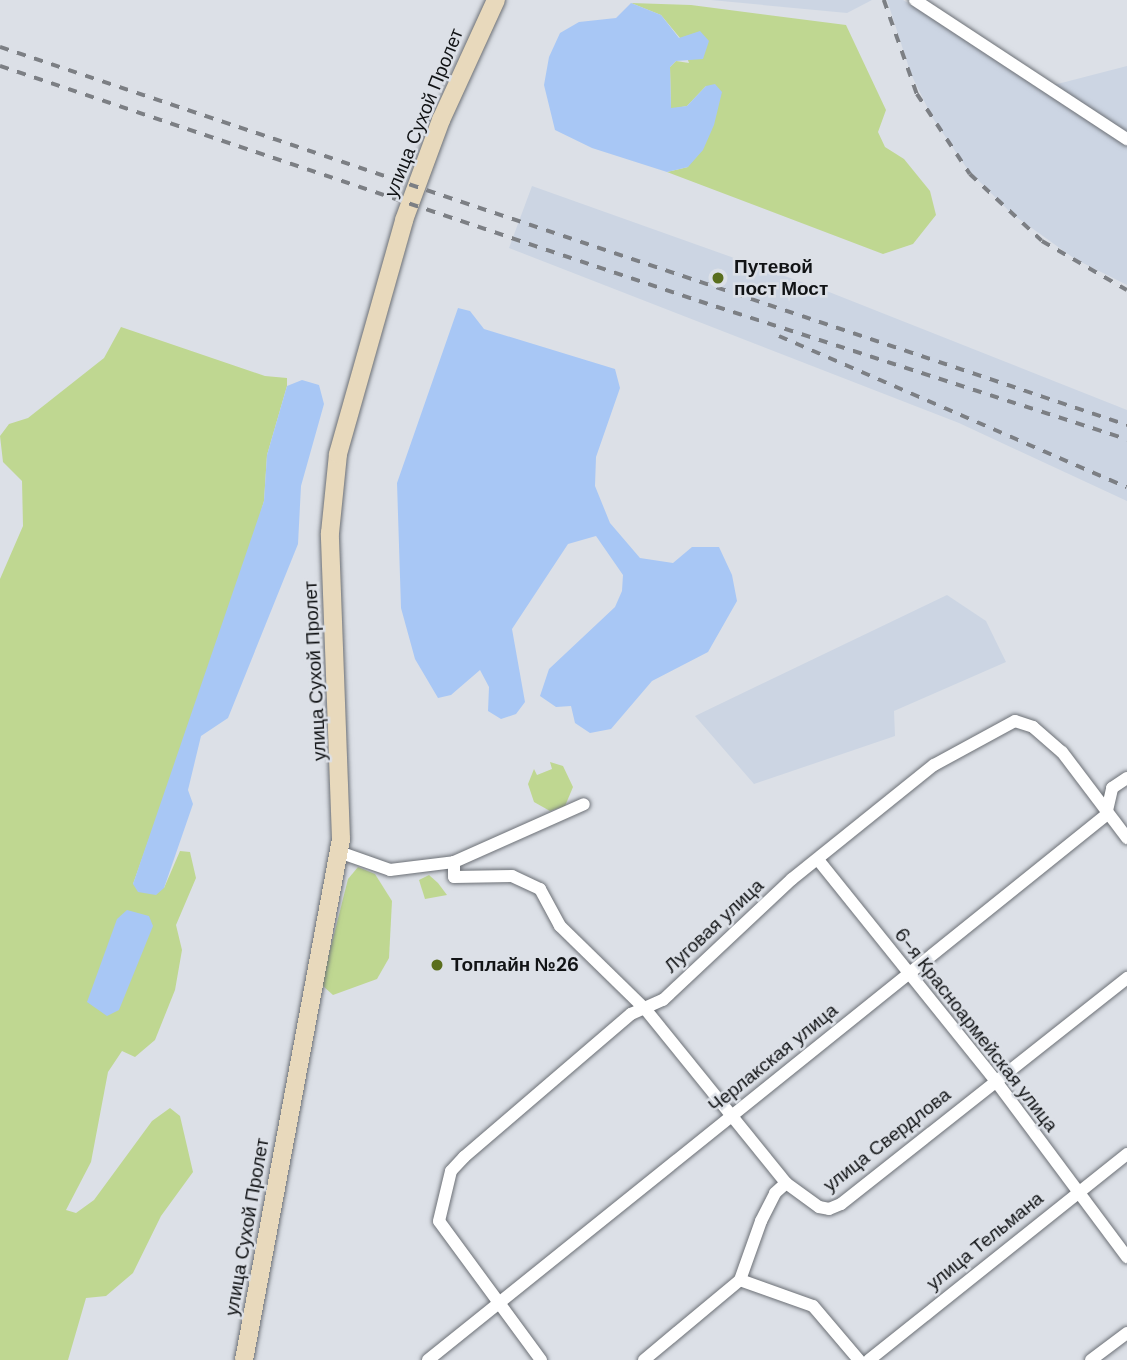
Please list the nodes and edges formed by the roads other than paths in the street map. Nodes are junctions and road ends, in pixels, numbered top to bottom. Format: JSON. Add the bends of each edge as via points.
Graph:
{"nodes":[{"id":1,"x":496,"y":0,"type":"edge"},
{"id":2,"x":915,"y":0,"type":"edge"},
{"id":3,"x":1127,"y":139,"type":"edge"},
{"id":4,"x":1127,"y":778,"type":"edge"},
{"id":5,"x":584,"y":804,"type":"dead end"},
{"id":6,"x":1106,"y":814,"type":"junction"},
{"id":7,"x":1127,"y":838,"type":"edge"},
{"id":8,"x":339,"y":852,"type":"junction"},
{"id":9,"x":819,"y":861,"type":"junction"},
{"id":10,"x":454,"y":862,"type":"junction"},
{"id":11,"x":909,"y":975,"type":"junction"},
{"id":12,"x":1127,"y":978,"type":"edge"},
{"id":13,"x":646,"y":1010,"type":"junction"},
{"id":14,"x":995,"y":1080,"type":"junction"},
{"id":15,"x":731,"y":1116,"type":"junction"},
{"id":16,"x":1127,"y":1154,"type":"edge"},
{"id":17,"x":786,"y":1183,"type":"junction"},
{"id":18,"x":1076,"y":1193,"type":"junction"},
{"id":19,"x":1127,"y":1257,"type":"edge"},
{"id":20,"x":740,"y":1280,"type":"junction"},
{"id":21,"x":500,"y":1304,"type":"junction"},
{"id":22,"x":1127,"y":1333,"type":"edge"},
{"id":23,"x":244,"y":1360,"type":"edge"},
{"id":24,"x":428,"y":1360,"type":"edge"},
{"id":25,"x":541,"y":1360,"type":"edge"},
{"id":26,"x":644,"y":1360,"type":"edge"},
{"id":27,"x":859,"y":1360,"type":"edge"},
{"id":28,"x":869,"y":1360,"type":"edge"},
{"id":29,"x":1091,"y":1360,"type":"edge"}],
"edges":[{"from":1,"to":8,"type":"main road","name":"улица Сухой Пролет","via":[[441,120],[404,220],[338,454],[330,533],[342,781]]},
{"from":2,"to":3,"type":"street"},
{"from":4,"to":6,"type":"street","name":"Черлакская улица","via":[[1112,788]]},
{"from":5,"to":10,"type":"street"},
{"from":6,"to":7,"type":"street"},
{"from":6,"to":9,"type":"street","name":"Луговая улица","via":[[1062,752],[1032,727],[1015,721],[934,765]]},
{"from":6,"to":11,"type":"street","name":"Черлакская улица"},
{"from":8,"to":10,"type":"street","via":[[390,870]]},
{"from":8,"to":23,"type":"main road","name":"улица Сухой Пролет"},
{"from":9,"to":11,"type":"street","name":"6-я Красноармейская улица"},
{"from":9,"to":13,"type":"street","name":"Луговая улица","via":[[792,879],[699,969]]},
{"from":10,"to":13,"type":"street","name":"улица Свердлова","via":[[454,877],[512,876],[540,889],[560,926]]},
{"from":11,"to":14,"type":"street","name":"6-я Красноармейская улица"},
{"from":11,"to":15,"type":"street","name":"Черлакская улица"},
{"from":12,"to":14,"type":"street","name":"улица Свердлова"},
{"from":13,"to":15,"type":"street","name":"улица Свердлова"},
{"from":13,"to":21,"type":"street","name":"Луговая улица","via":[[631,1014],[451,1171],[439,1221]]},
{"from":14,"to":17,"type":"street","name":"улица Свердлова","via":[[841,1204],[819,1207]]},
{"from":14,"to":18,"type":"street","name":"6-я Красноармейская улица"},
{"from":15,"to":17,"type":"street","name":"улица Свердлова"},
{"from":15,"to":21,"type":"street","name":"Черлакская улица"},
{"from":16,"to":18,"type":"street","name":"улица Тельмана"},
{"from":17,"to":20,"type":"street","via":[[775,1193],[761,1221]]},
{"from":18,"to":19,"type":"street","name":"6-я Красноармейская улица"},
{"from":18,"to":28,"type":"street","name":"улица Тельмана"},
{"from":20,"to":26,"type":"street"},
{"from":20,"to":27,"type":"street","via":[[813,1306]]},
{"from":21,"to":24,"type":"street","name":"Черлакская улица"},
{"from":21,"to":25,"type":"street"},
{"from":22,"to":29,"type":"street"}]}
